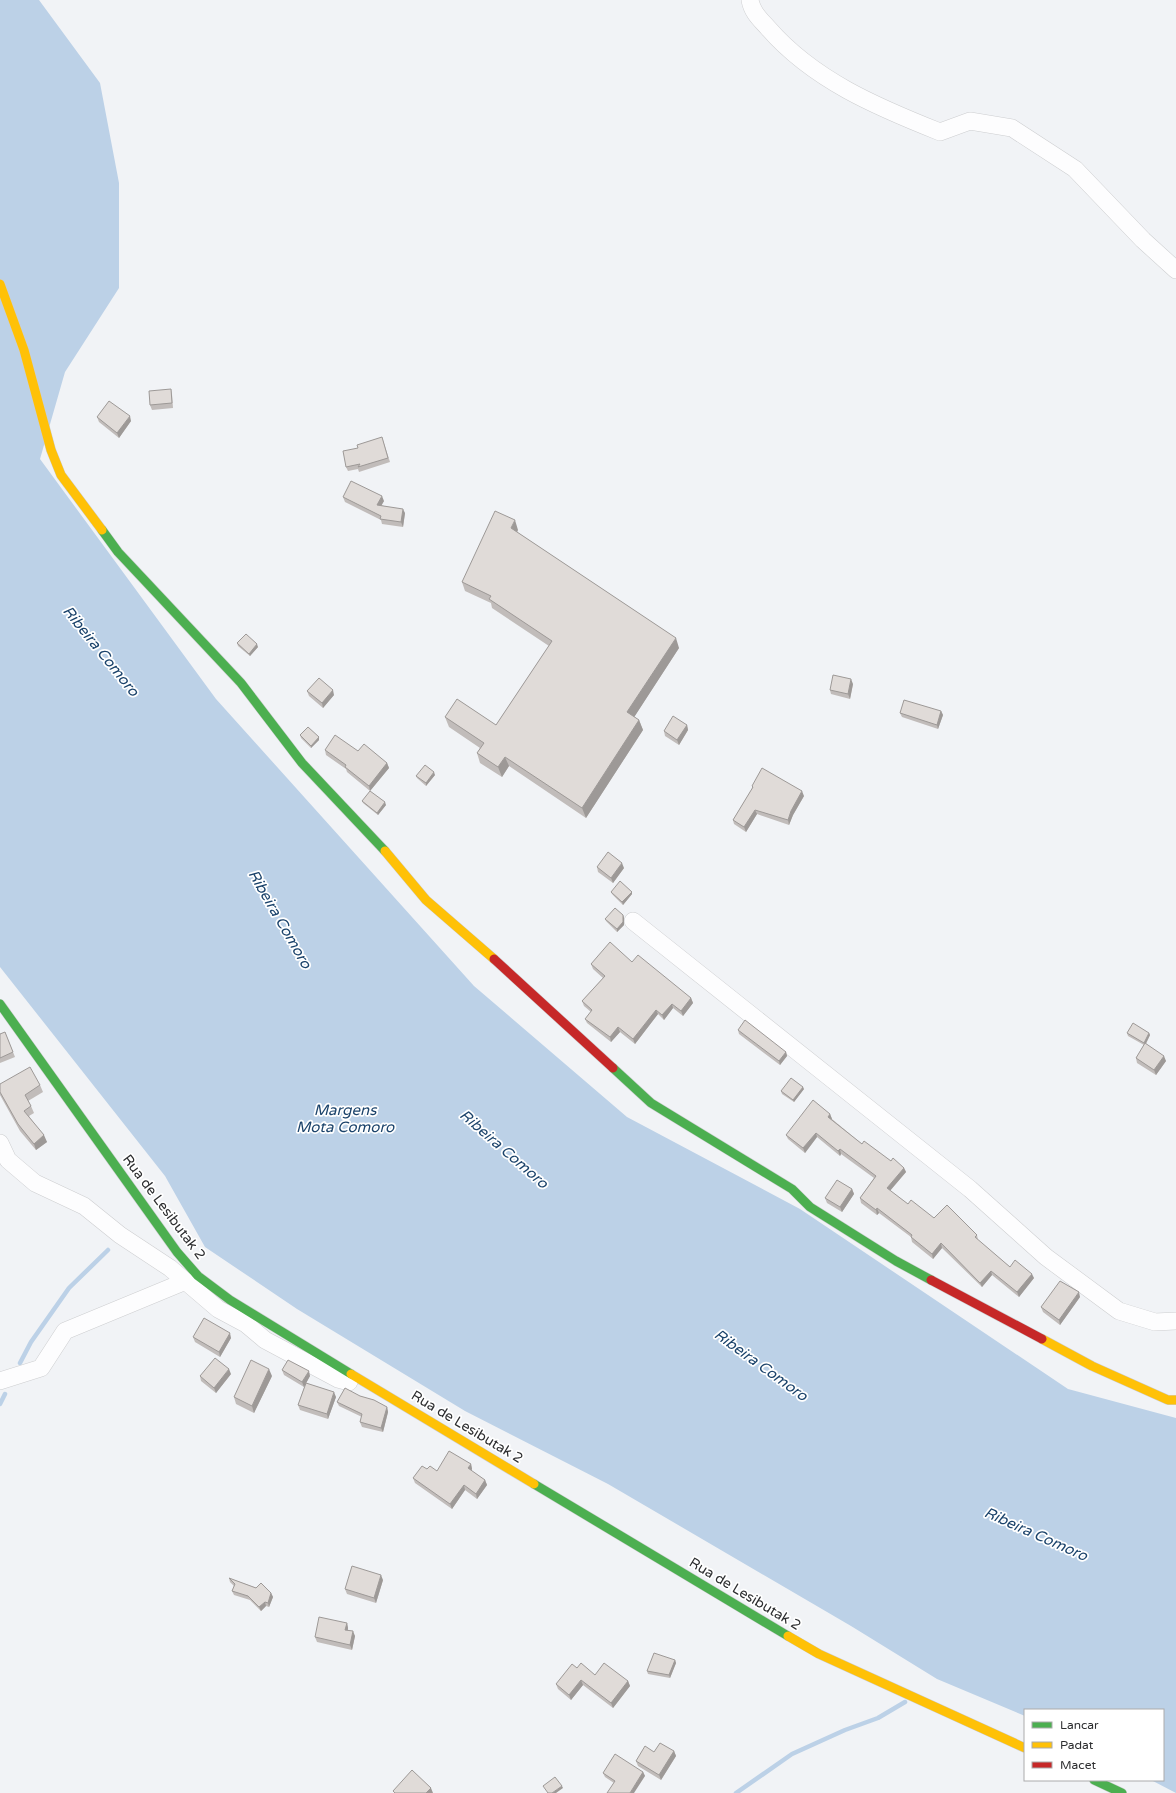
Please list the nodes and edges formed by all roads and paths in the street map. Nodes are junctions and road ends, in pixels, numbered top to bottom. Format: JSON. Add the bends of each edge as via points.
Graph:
{"nodes":[{"id":1,"x":750,"y":0,"type":"edge"},
{"id":2,"x":1176,"y":270,"type":"edge"},
{"id":3,"x":0,"y":284,"type":"edge"},
{"id":4,"x":633,"y":921,"type":"dead end"},
{"id":5,"x":0,"y":1004,"type":"edge"},
{"id":6,"x":0,"y":1143,"type":"edge"},
{"id":7,"x":186,"y":1281,"type":"junction"},
{"id":8,"x":1176,"y":1321,"type":"edge"},
{"id":9,"x":0,"y":1381,"type":"edge"},
{"id":10,"x":379,"y":1391,"type":"junction"},
{"id":11,"x":1176,"y":1400,"type":"edge"},
{"id":12,"x":1024,"y":1748,"type":"edge"},
{"id":13,"x":1096,"y":1781,"type":"edge"},
{"id":14,"x":1122,"y":1793,"type":"edge"}],
"edges":[{"from":1,"to":2,"type":"street","via":[[751,8],[775,35],[805,63],[845,90],[940,132],[970,121],[1012,128],[1075,169],[1143,240]]},
{"from":3,"to":11,"type":"street","via":[[24,350],[51,450],[61,475],[118,552],[241,683],[302,763],[380,845],[426,900],[651,1103],[792,1188],[810,1207],[896,1261],[1092,1366],[1168,1400]]},
{"from":4,"to":8,"type":"street","via":[[970,1189],[1022,1238],[1081,1284],[1119,1311],[1155,1322]]},
{"from":5,"to":10,"type":"street","name":"Rua de Lesibutak 2","via":[[177,1252],[198,1276],[230,1300]]},
{"from":6,"to":7,"type":"street","via":[[8,1160],[35,1183],[84,1206]]},
{"from":7,"to":9,"type":"street","via":[[65,1331],[41,1368]]},
{"from":7,"to":10,"type":"street","via":[[218,1309],[246,1324],[265,1340],[338,1379]]},
{"from":10,"to":12,"type":"street","name":"Rua de Lesibutak 2","via":[[819,1654]]},
{"from":13,"to":14,"type":"street"}]}
